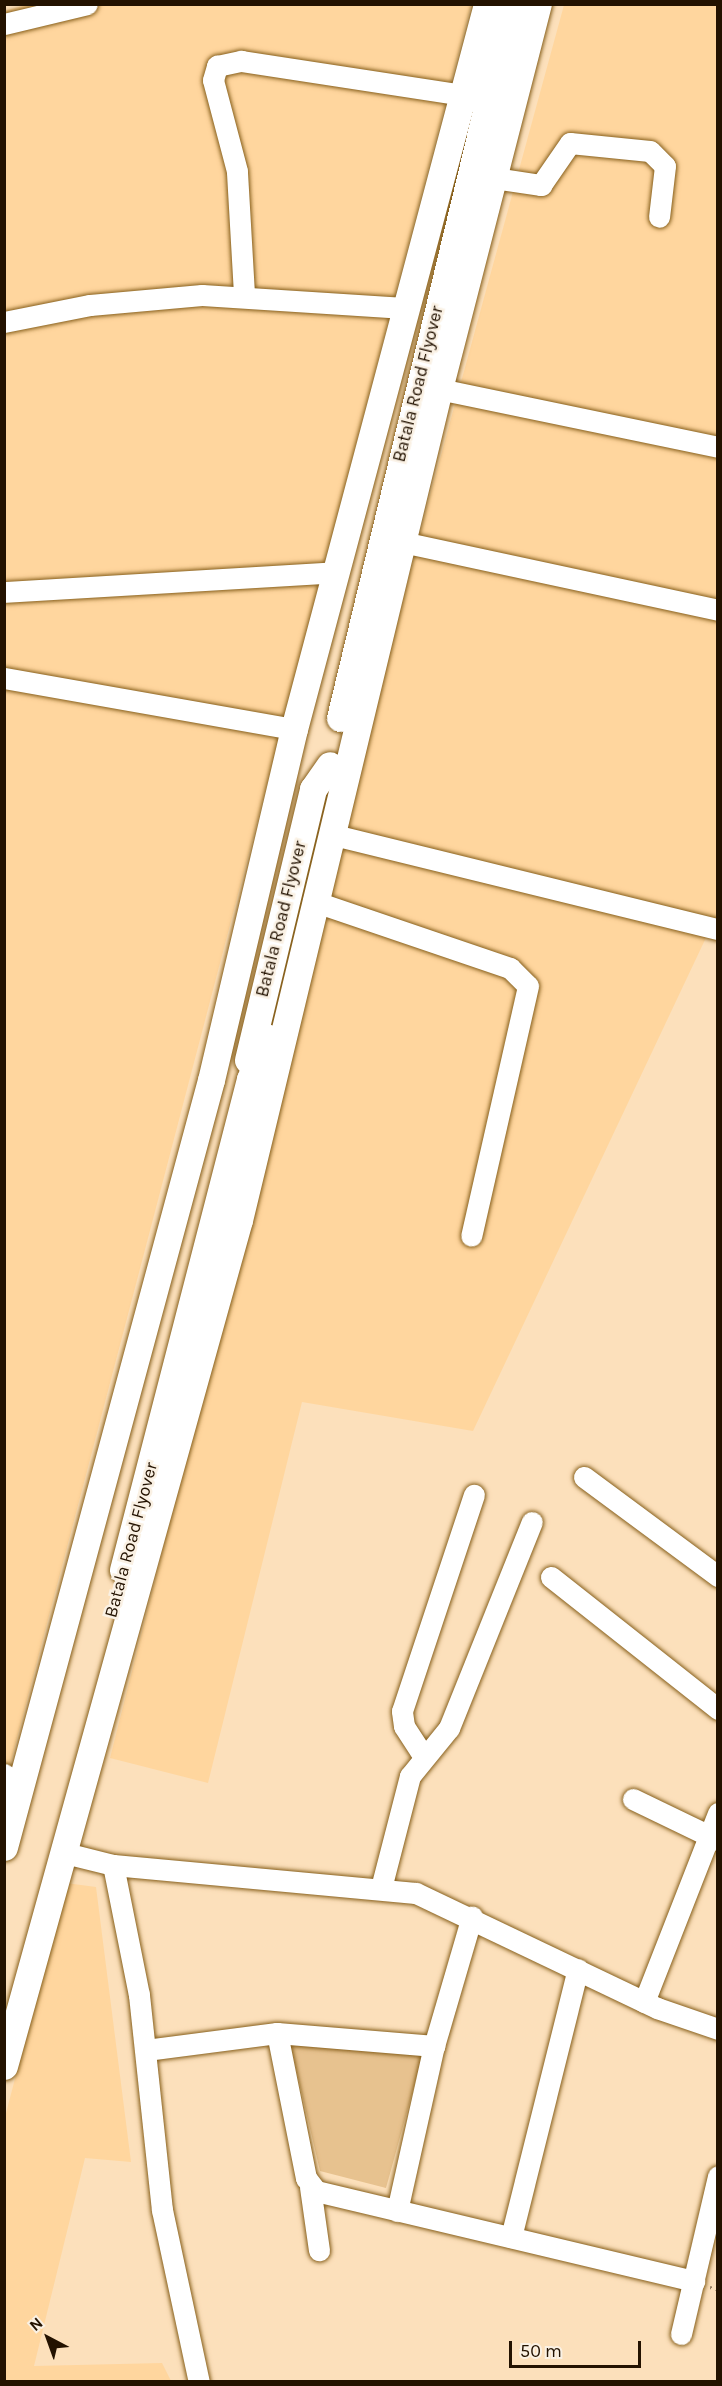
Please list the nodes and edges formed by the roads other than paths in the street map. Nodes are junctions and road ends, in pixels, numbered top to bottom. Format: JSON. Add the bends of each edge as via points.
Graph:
{"nodes":[{"id":1,"x":87,"y":4,"type":"edge"},
{"id":2,"x":487,"y":4,"type":"edge"},
{"id":3,"x":512,"y":4,"type":"edge"},
{"id":4,"x":538,"y":4,"type":"edge"},
{"id":5,"x":4,"y":24,"type":"edge"},
{"id":6,"x":463,"y":95,"type":"junction"},
{"id":7,"x":494,"y":178,"type":"junction"},
{"id":8,"x":659,"y":218,"type":"dead end"},
{"id":9,"x":244,"y":294,"type":"junction"},
{"id":10,"x":405,"y":308,"type":"junction"},
{"id":11,"x":4,"y":322,"type":"edge"},
{"id":12,"x":439,"y":389,"type":"junction"},
{"id":13,"x":717,"y":447,"type":"edge"},
{"id":14,"x":402,"y":542,"type":"junction"},
{"id":15,"x":337,"y":572,"type":"junction"},
{"id":16,"x":5,"y":591,"type":"edge"},
{"id":17,"x":717,"y":610,"type":"edge"},
{"id":18,"x":4,"y":678,"type":"edge"},
{"id":19,"x":294,"y":729,"type":"junction"},
{"id":20,"x":330,"y":834,"type":"junction"},
{"id":21,"x":313,"y":901,"type":"junction"},
{"id":22,"x":717,"y":929,"type":"edge"},
{"id":23,"x":471,"y":1236,"type":"dead end"},
{"id":24,"x":584,"y":1477,"type":"dead end"},
{"id":25,"x":474,"y":1495,"type":"dead end"},
{"id":26,"x":532,"y":1522,"type":"dead end"},
{"id":27,"x":717,"y":1576,"type":"edge"},
{"id":28,"x":551,"y":1577,"type":"dead end"},
{"id":29,"x":717,"y":1709,"type":"edge"},
{"id":30,"x":424,"y":1757,"type":"junction"},
{"id":31,"x":12,"y":1781,"type":"edge"},
{"id":32,"x":633,"y":1799,"type":"dead end"},
{"id":33,"x":717,"y":1813,"type":"edge"},
{"id":34,"x":713,"y":1838,"type":"edge"},
{"id":35,"x":4,"y":1847,"type":"edge"},
{"id":36,"x":65,"y":1853,"type":"junction"},
{"id":37,"x":113,"y":1865,"type":"junction"},
{"id":38,"x":381,"y":1888,"type":"junction"},
{"id":39,"x":472,"y":1916,"type":"junction"},
{"id":40,"x":578,"y":1969,"type":"junction"},
{"id":41,"x":4,"y":1999,"type":"edge"},
{"id":42,"x":644,"y":2002,"type":"junction"},
{"id":43,"x":717,"y":2030,"type":"edge"},
{"id":44,"x":277,"y":2033,"type":"junction"},
{"id":45,"x":434,"y":2046,"type":"junction"},
{"id":46,"x":146,"y":2050,"type":"junction"},
{"id":47,"x":4,"y":2066,"type":"edge"},
{"id":48,"x":717,"y":2176,"type":"edge"},
{"id":49,"x":310,"y":2187,"type":"junction"},
{"id":50,"x":398,"y":2211,"type":"junction"},
{"id":51,"x":511,"y":2237,"type":"junction"},
{"id":52,"x":319,"y":2250,"type":"dead end"},
{"id":53,"x":694,"y":2281,"type":"junction"},
{"id":54,"x":681,"y":2334,"type":"dead end"},
{"id":55,"x":199,"y":2382,"type":"edge"}],
"edges":[{"from":1,"to":5,"type":"street"},
{"from":2,"to":6,"type":"main road"},
{"from":3,"to":41,"type":"main road","name":"Batala Road Flyover","via":[[330,765],[310,800],[247,1054],[250,1079],[131,1540]]},
{"from":4,"to":7,"type":"main road"},
{"from":6,"to":9,"type":"street","via":[[242,61],[217,66],[213,80],[237,171]]},
{"from":6,"to":10,"type":"main road"},
{"from":7,"to":8,"type":"street","via":[[541,185],[570,143],[650,151],[666,166]]},
{"from":7,"to":12,"type":"main road"},
{"from":9,"to":10,"type":"street"},
{"from":9,"to":11,"type":"street","via":[[90,305]]},
{"from":10,"to":15,"type":"main road"},
{"from":12,"to":13,"type":"street"},
{"from":12,"to":14,"type":"main road"},
{"from":14,"to":17,"type":"street"},
{"from":14,"to":20,"type":"main road"},
{"from":15,"to":16,"type":"street"},
{"from":15,"to":19,"type":"main road"},
{"from":18,"to":19,"type":"street"},
{"from":19,"to":31,"type":"main road","via":[[212,1080]]},
{"from":20,"to":21,"type":"main road"},
{"from":20,"to":22,"type":"street"},
{"from":21,"to":23,"type":"street","via":[[510,968],[528,986]]},
{"from":21,"to":36,"type":"main road","via":[[239,1220]]},
{"from":24,"to":27,"type":"street"},
{"from":25,"to":30,"type":"street","via":[[402,1711],[404,1726]]},
{"from":26,"to":30,"type":"street","via":[[449,1728]]},
{"from":28,"to":29,"type":"street"},
{"from":30,"to":38,"type":"street","via":[[410,1776]]},
{"from":31,"to":35,"type":"main road"},
{"from":32,"to":34,"type":"street"},
{"from":33,"to":34,"type":"street"},
{"from":34,"to":42,"type":"street"},
{"from":36,"to":37,"type":"street"},
{"from":36,"to":47,"type":"main road"},
{"from":37,"to":38,"type":"street"},
{"from":37,"to":46,"type":"street"},
{"from":38,"to":39,"type":"street","via":[[416,1893]]},
{"from":39,"to":40,"type":"street"},
{"from":39,"to":45,"type":"street"},
{"from":40,"to":42,"type":"street"},
{"from":40,"to":51,"type":"street"},
{"from":42,"to":43,"type":"street"},
{"from":44,"to":45,"type":"street"},
{"from":44,"to":46,"type":"street"},
{"from":44,"to":49,"type":"street"},
{"from":45,"to":50,"type":"street"},
{"from":46,"to":55,"type":"street","via":[[162,2210]]},
{"from":48,"to":53,"type":"street"},
{"from":49,"to":50,"type":"street"},
{"from":49,"to":52,"type":"street"},
{"from":50,"to":51,"type":"street"},
{"from":51,"to":53,"type":"street"},
{"from":53,"to":54,"type":"street"}]}
